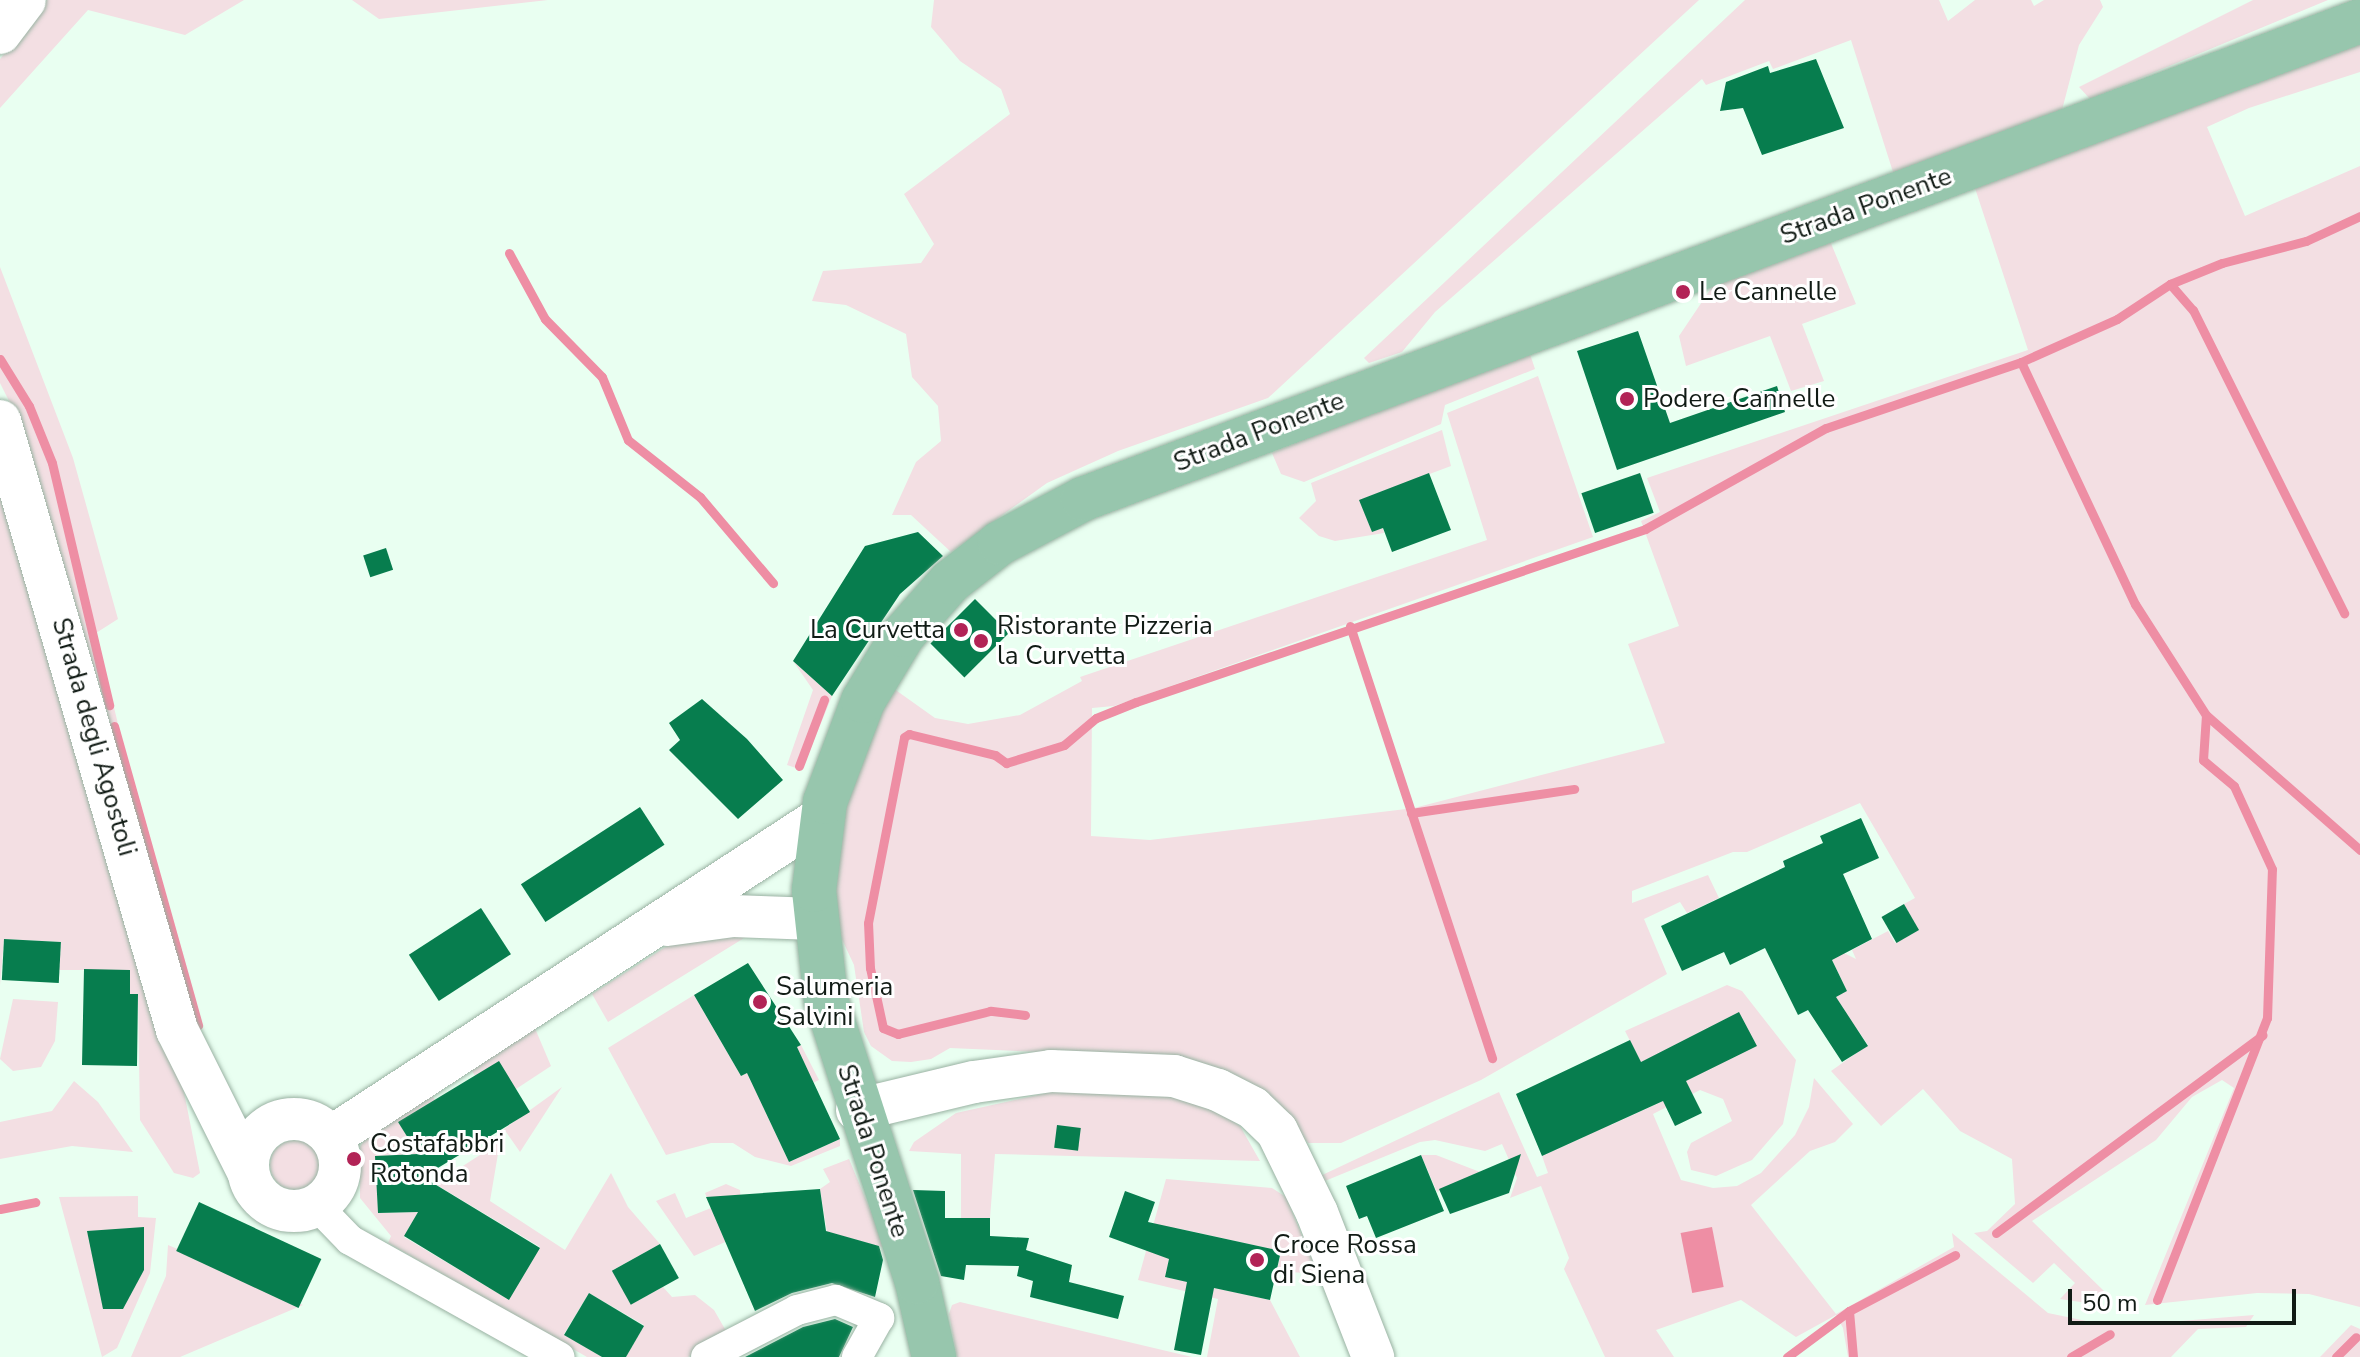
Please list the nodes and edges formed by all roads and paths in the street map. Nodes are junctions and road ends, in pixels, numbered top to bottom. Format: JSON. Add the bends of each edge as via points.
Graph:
{"nodes":[{"id":1,"x":25,"y":0,"type":"edge"},
{"id":2,"x":2360,"y":21,"type":"edge"},
{"id":3,"x":0,"y":33,"type":"edge"},
{"id":4,"x":0,"y":421,"type":"edge"},
{"id":5,"x":822,"y":817,"type":"junction"},
{"id":6,"x":815,"y":919,"type":"junction"},
{"id":7,"x":650,"y":930,"type":"junction"},
{"id":8,"x":186,"y":1053,"type":"junction"},
{"id":9,"x":857,"y":1110,"type":"junction"},
{"id":10,"x":278,"y":1121,"type":"junction"},
{"id":11,"x":331,"y":1137,"type":"junction"},
{"id":12,"x":247,"y":1170,"type":"junction"},
{"id":13,"x":317,"y":1206,"type":"junction"},
{"id":14,"x":559,"y":1357,"type":"edge"},
{"id":15,"x":706,"y":1357,"type":"edge"},
{"id":16,"x":857,"y":1357,"type":"edge"},
{"id":17,"x":934,"y":1357,"type":"edge"},
{"id":18,"x":1373,"y":1357,"type":"edge"}],
"edges":[{"from":1,"to":3,"type":"street"},
{"from":2,"to":5,"type":"main road","name":"Strada Ponente","via":[[1039,519],[950,582],[903,635],[863,701]]},
{"from":4,"to":8,"type":"street","name":"Strada degli Agostoli"},
{"from":5,"to":6,"type":"main road","name":"Strada Ponente"},
{"from":5,"to":7,"type":"street"},
{"from":6,"to":7,"type":"street","via":[[733,916]]},
{"from":6,"to":9,"type":"main road","name":"Strada Ponente","via":[[826,1001]]},
{"from":7,"to":11,"type":"street"},
{"from":8,"to":10,"type":"street","via":[[243,1102]]},
{"from":8,"to":12,"type":"street","name":"Strada degli Agostoli"},
{"from":9,"to":17,"type":"main road","name":"Strada Ponente","via":[[917,1282]]},
{"from":9,"to":18,"type":"street","via":[[974,1082],[1051,1071],[1174,1076],[1218,1090],[1253,1108],[1277,1131],[1317,1213]]},
{"from":10,"to":11,"type":"street","via":[[312,1123]]},
{"from":10,"to":12,"type":"street","via":[[254,1141]]},
{"from":11,"to":13,"type":"street","via":[[340,1167],[337,1182]]},
{"from":12,"to":13,"type":"street","name":"Strada degli Agostoli","via":[[257,1194],[278,1210]]},
{"from":13,"to":14,"type":"street","via":[[350,1240]]},
{"from":15,"to":16,"type":"street","via":[[797,1310],[836,1300],[879,1318]]}]}
